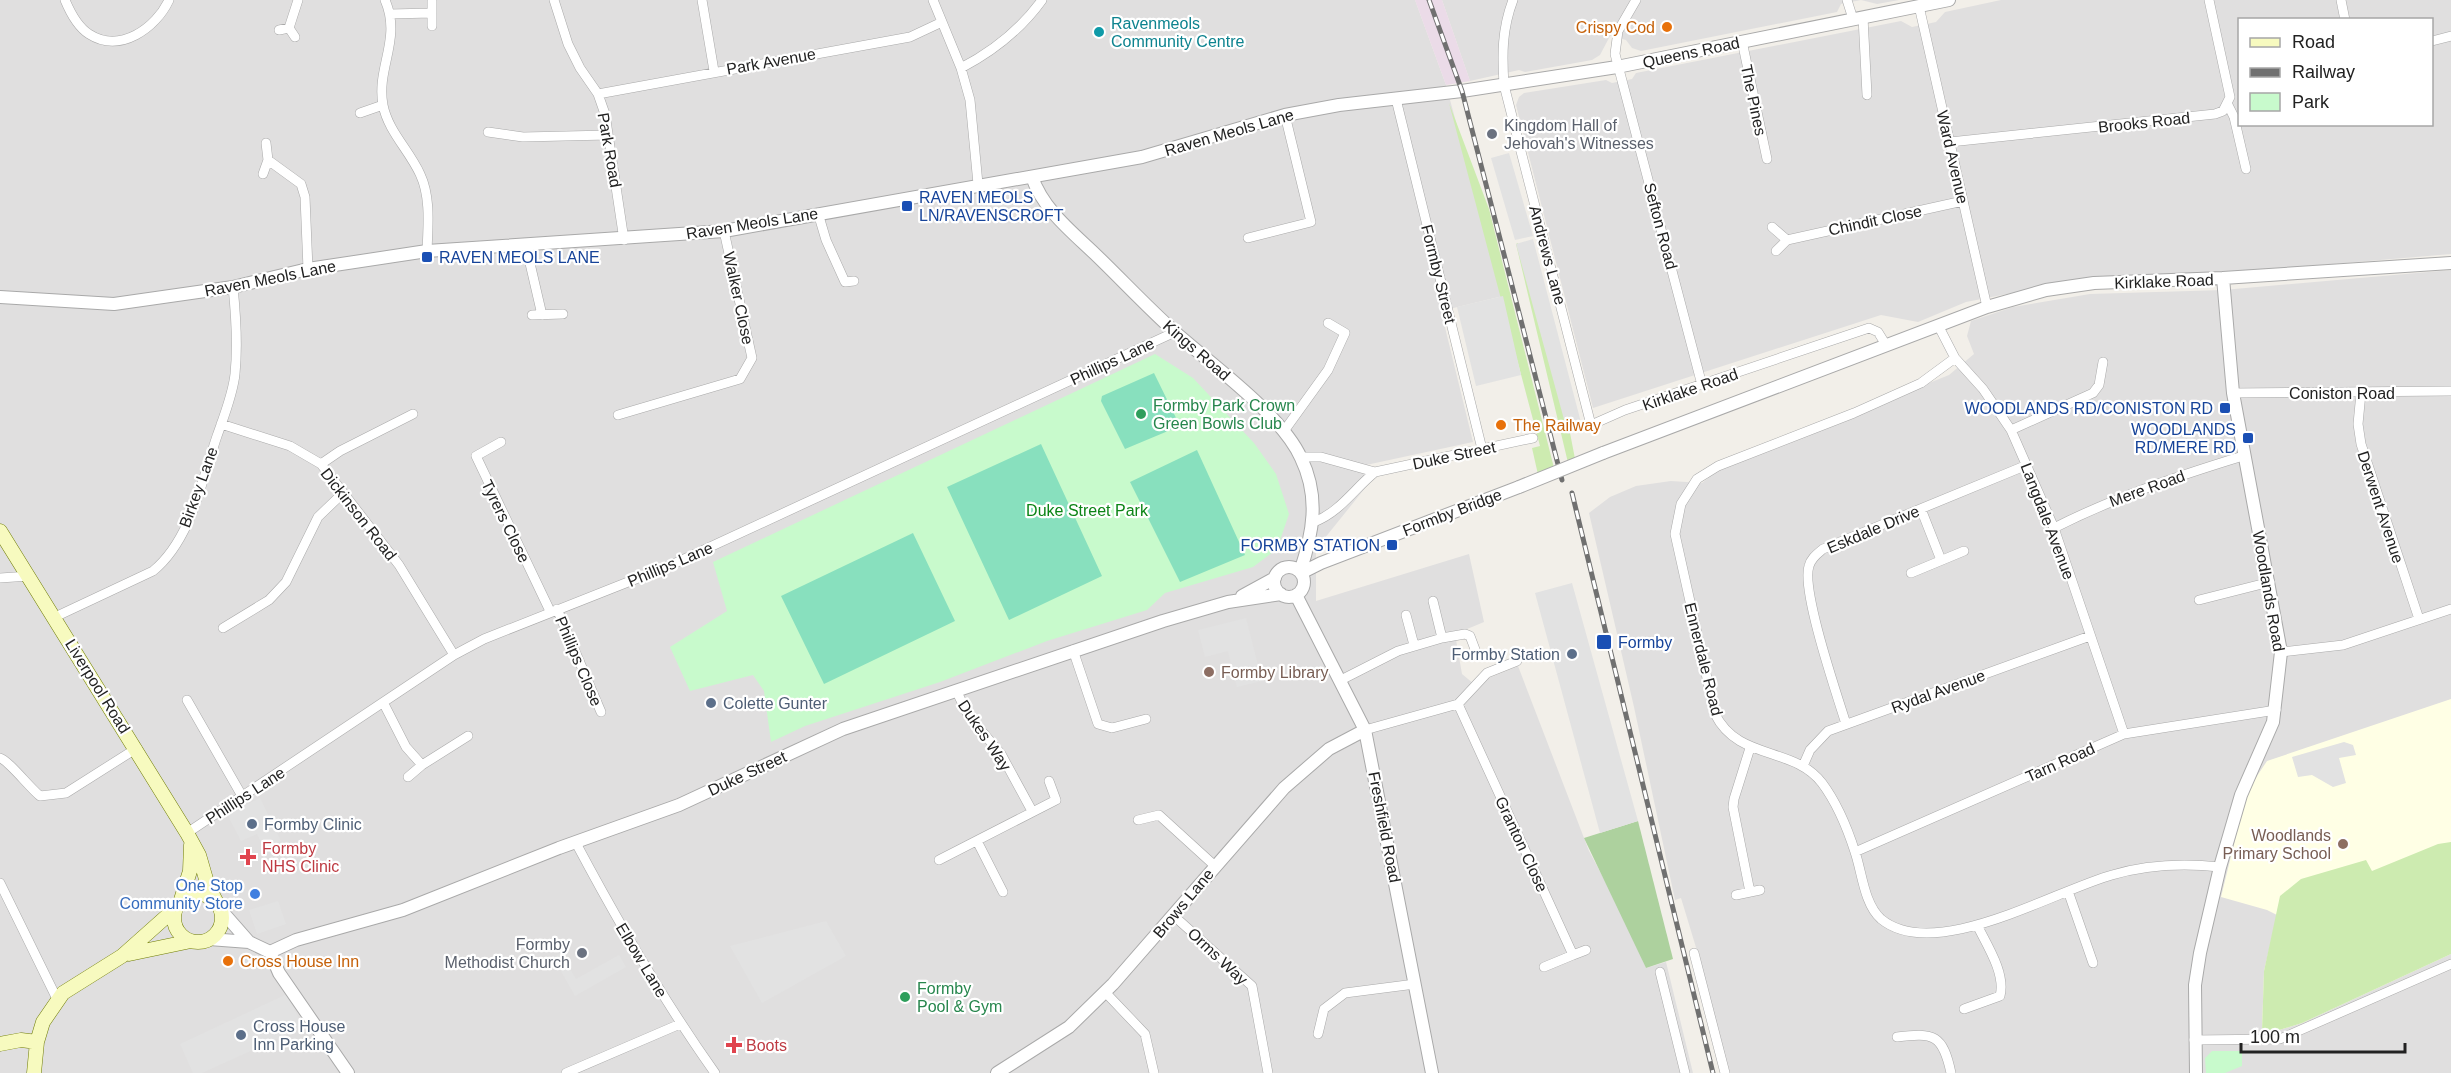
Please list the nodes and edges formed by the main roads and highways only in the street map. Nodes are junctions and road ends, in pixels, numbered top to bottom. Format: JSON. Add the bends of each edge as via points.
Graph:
{"nodes":[{"id":1,"x":0,"y":531,"type":"edge"},
{"id":2,"x":189,"y":838,"type":"junction"},
{"id":3,"x":178,"y":905,"type":"junction"},
{"id":4,"x":219,"y":906,"type":"junction"},
{"id":5,"x":192,"y":941,"type":"junction"},
{"id":6,"x":122,"y":956,"type":"junction"},
{"id":7,"x":37,"y":1042,"type":"junction"},
{"id":8,"x":0,"y":1044,"type":"edge"},
{"id":9,"x":34,"y":1073,"type":"edge"}],
"edges":[{"from":1,"to":2,"type":"main road","name":"Liverpool Road"},
{"from":2,"to":3,"type":"main road","via":[[190,871]]},
{"from":2,"to":4,"type":"main road","name":"Liverpool Road"},
{"from":3,"to":4,"type":"main road","via":[[198,894],[206,895]]},
{"from":3,"to":5,"type":"main road","via":[[176,928]]},
{"from":3,"to":6,"type":"main road"},
{"from":4,"to":5,"type":"main road","via":[[221,923],[209,939]]},
{"from":5,"to":6,"type":"main road"},
{"from":6,"to":7,"type":"main road","via":[[63,993],[43,1022]]},
{"from":7,"to":8,"type":"main road"},
{"from":7,"to":9,"type":"main road"}]}
